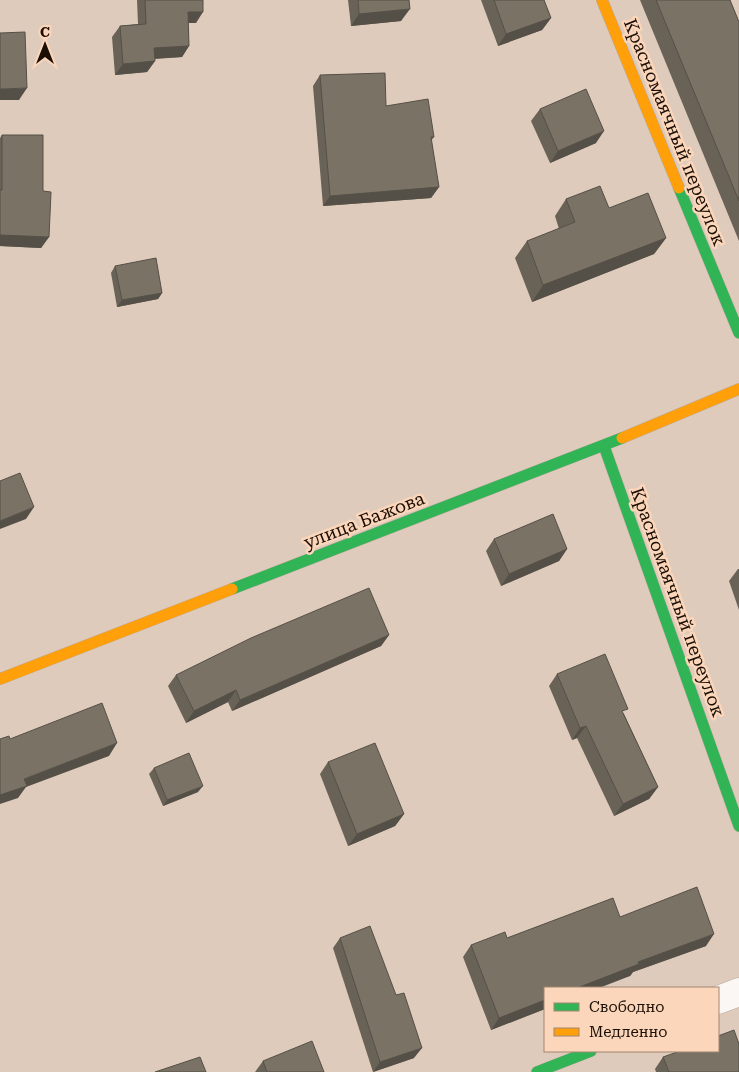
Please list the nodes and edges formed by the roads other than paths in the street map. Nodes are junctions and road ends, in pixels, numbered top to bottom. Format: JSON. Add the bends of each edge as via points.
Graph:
{"nodes":[{"id":1,"x":602,"y":0,"type":"edge"},
{"id":2,"x":739,"y":333,"type":"edge"},
{"id":3,"x":739,"y":389,"type":"edge"},
{"id":4,"x":604,"y":446,"type":"junction"},
{"id":5,"x":0,"y":679,"type":"edge"},
{"id":6,"x":739,"y":826,"type":"edge"},
{"id":7,"x":739,"y":992,"type":"edge"},
{"id":8,"x":719,"y":1000,"type":"edge"},
{"id":9,"x":588,"y":1052,"type":"edge"},
{"id":10,"x":537,"y":1072,"type":"edge"}],
"edges":[{"from":1,"to":2,"type":"street","name":"Красномаячный переулок"},
{"from":3,"to":4,"type":"street","name":"улица Бажова"},
{"from":4,"to":5,"type":"street","name":"улица Бажова"},
{"from":4,"to":6,"type":"street","name":"Красномаячный переулок"},
{"from":7,"to":8,"type":"street"},
{"from":9,"to":10,"type":"street"}]}
